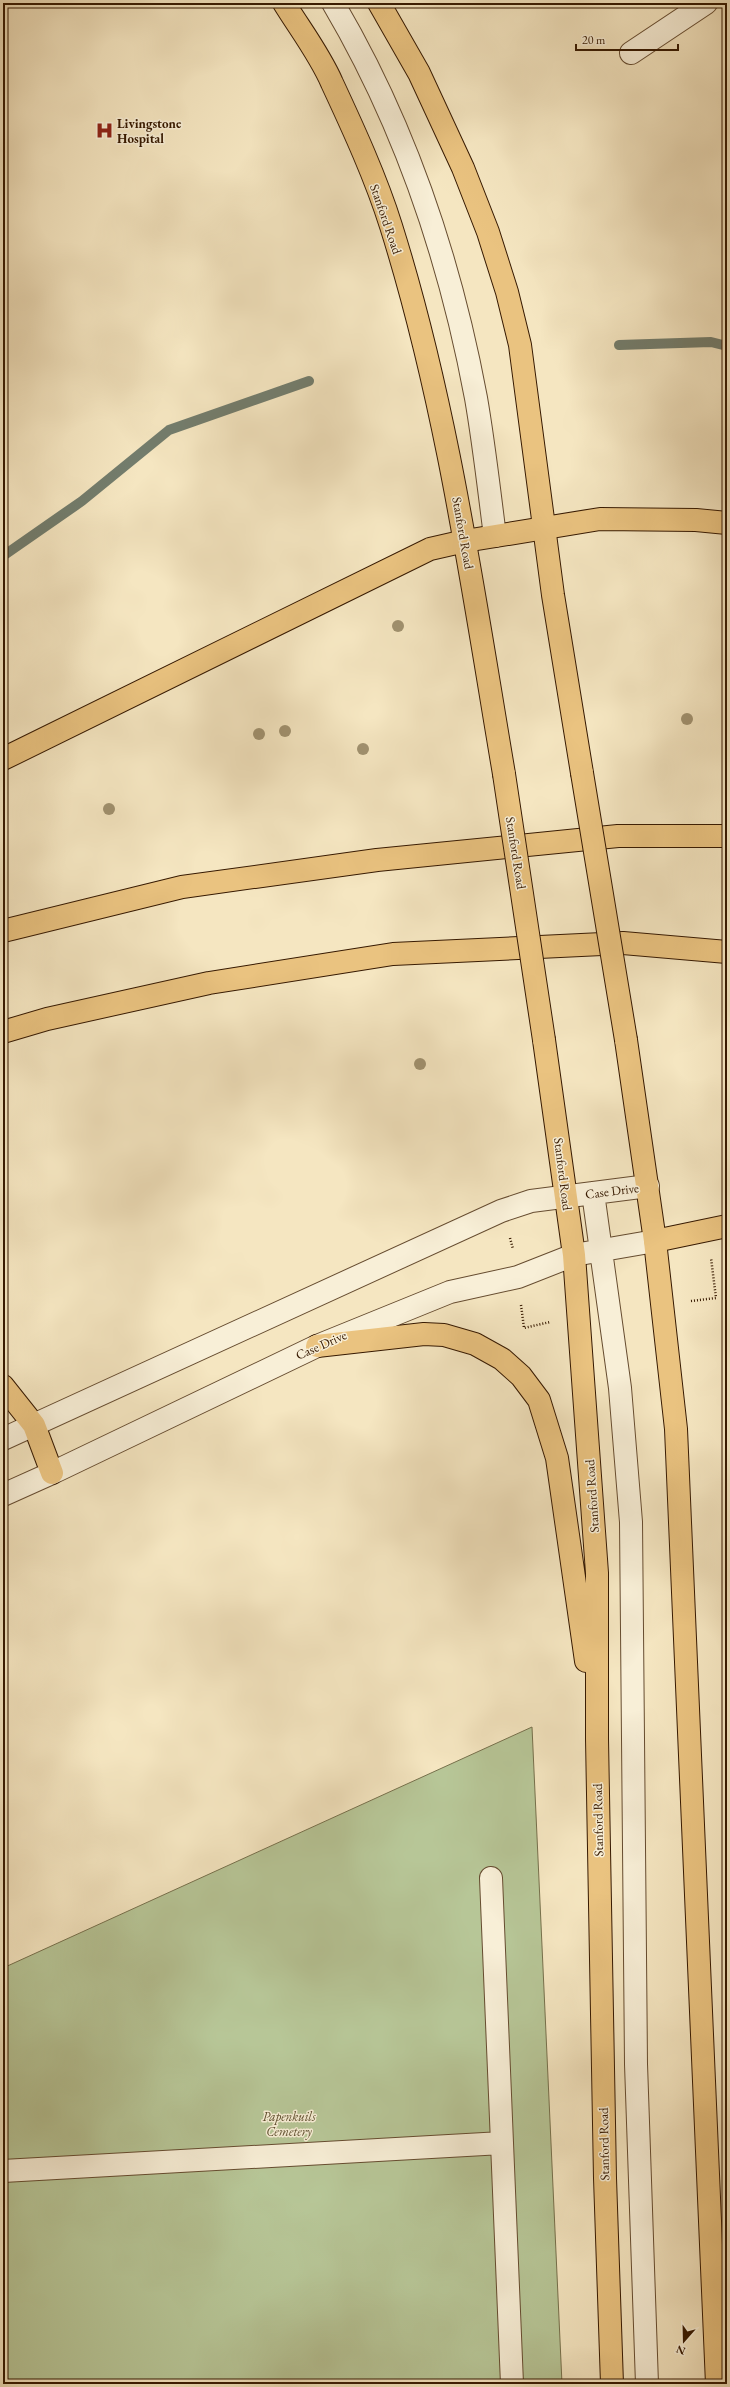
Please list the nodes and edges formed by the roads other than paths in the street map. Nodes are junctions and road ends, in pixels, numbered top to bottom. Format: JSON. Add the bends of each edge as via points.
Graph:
{"nodes":[{"id":1,"x":284,"y":3,"type":"edge"},
{"id":2,"x":333,"y":3,"type":"edge"},
{"id":3,"x":379,"y":3,"type":"edge"},
{"id":4,"x":706,"y":3,"type":"edge"},
{"id":5,"x":631,"y":53,"type":"dead end"},
{"id":6,"x":727,"y":523,"type":"edge"},
{"id":7,"x":545,"y":529,"type":"junction"},
{"id":8,"x":495,"y":536,"type":"junction"},
{"id":9,"x":465,"y":540,"type":"junction"},
{"id":10,"x":3,"y":759,"type":"edge"},
{"id":11,"x":727,"y":836,"type":"edge"},
{"id":12,"x":3,"y":931,"type":"edge"},
{"id":13,"x":727,"y":952,"type":"edge"},
{"id":14,"x":3,"y":1032,"type":"edge"},
{"id":15,"x":648,"y":1186,"type":"junction"},
{"id":16,"x":593,"y":1193,"type":"junction"},
{"id":17,"x":566,"y":1197,"type":"junction"},
{"id":18,"x":727,"y":1226,"type":"edge"},
{"id":19,"x":655,"y":1241,"type":"junction"},
{"id":20,"x":602,"y":1250,"type":"junction"},
{"id":21,"x":574,"y":1255,"type":"junction"},
{"id":22,"x":317,"y":1346,"type":"junction"},
{"id":23,"x":3,"y":1386,"type":"edge"},
{"id":24,"x":34,"y":1425,"type":"junction"},
{"id":25,"x":3,"y":1439,"type":"edge"},
{"id":26,"x":52,"y":1473,"type":"junction"},
{"id":27,"x":3,"y":1495,"type":"edge"},
{"id":28,"x":597,"y":1739,"type":"junction"},
{"id":29,"x":491,"y":1878,"type":"dead end"},
{"id":30,"x":502,"y":2143,"type":"junction"},
{"id":31,"x":3,"y":2171,"type":"edge"},
{"id":32,"x":512,"y":2384,"type":"edge"},
{"id":33,"x":612,"y":2384,"type":"edge"},
{"id":34,"x":647,"y":2384,"type":"edge"},
{"id":35,"x":717,"y":2384,"type":"edge"}],
"edges":[{"from":1,"to":9,"type":"main road","name":"Stanford Road","via":[[332,81],[390,224],[421,332]]},
{"from":2,"to":8,"type":"street","via":[[396,126],[423,193],[447,269],[476,398]]},
{"from":3,"to":7,"type":"main road","via":[[419,73],[463,168],[495,254],[520,345]]},
{"from":4,"to":5,"type":"street"},
{"from":6,"to":7,"type":"main road","via":[[696,520],[600,519]]},
{"from":7,"to":8,"type":"main road"},
{"from":7,"to":15,"type":"main road","bridge":true,"via":[[553,596]]},
{"from":8,"to":9,"type":"main road"},
{"from":9,"to":10,"type":"main road","via":[[430,550],[370,578]]},
{"from":9,"to":17,"type":"main road","name":"Stanford Road","bridge":true,"via":[[504,774]]},
{"from":11,"to":12,"type":"main road","via":[[618,836],[377,860],[182,887]]},
{"from":13,"to":14,"type":"main road","via":[[624,943],[393,954],[209,983],[46,1018]]},
{"from":15,"to":16,"type":"street","name":"Case Drive"},
{"from":15,"to":19,"type":"main road"},
{"from":16,"to":17,"type":"street","name":"Case Drive"},
{"from":16,"to":20,"type":"street"},
{"from":17,"to":21,"type":"main road","name":"Stanford Road"},
{"from":17,"to":24,"type":"street","name":"Case Drive","via":[[531,1201],[501,1211]]},
{"from":18,"to":19,"type":"main road"},
{"from":19,"to":20,"type":"street","name":"Case Drive"},
{"from":19,"to":35,"type":"main road","via":[[676,1429]]},
{"from":20,"to":21,"type":"street","name":"Case Drive"},
{"from":20,"to":34,"type":"street","via":[[620,1388],[631,1522],[636,2064]]},
{"from":21,"to":22,"type":"street","name":"Case Drive","via":[[518,1277],[450,1292]]},
{"from":21,"to":28,"type":"main road","name":"Stanford Road","via":[[597,1572]]},
{"from":22,"to":26,"type":"street","name":"Case Drive"},
{"from":22,"to":28,"type":"main road","via":[[424,1334],[444,1335],[474,1344],[502,1359],[521,1376],[539,1400],[557,1458]]},
{"from":23,"to":24,"type":"main road"},
{"from":24,"to":25,"type":"street","name":"Case Drive"},
{"from":24,"to":26,"type":"main road"},
{"from":26,"to":27,"type":"street","name":"Case Drive"},
{"from":28,"to":33,"type":"main road","name":"Stanford Road","via":[[605,2178]]},
{"from":29,"to":30,"type":"street"},
{"from":30,"to":31,"type":"street"},
{"from":30,"to":32,"type":"street"}]}
